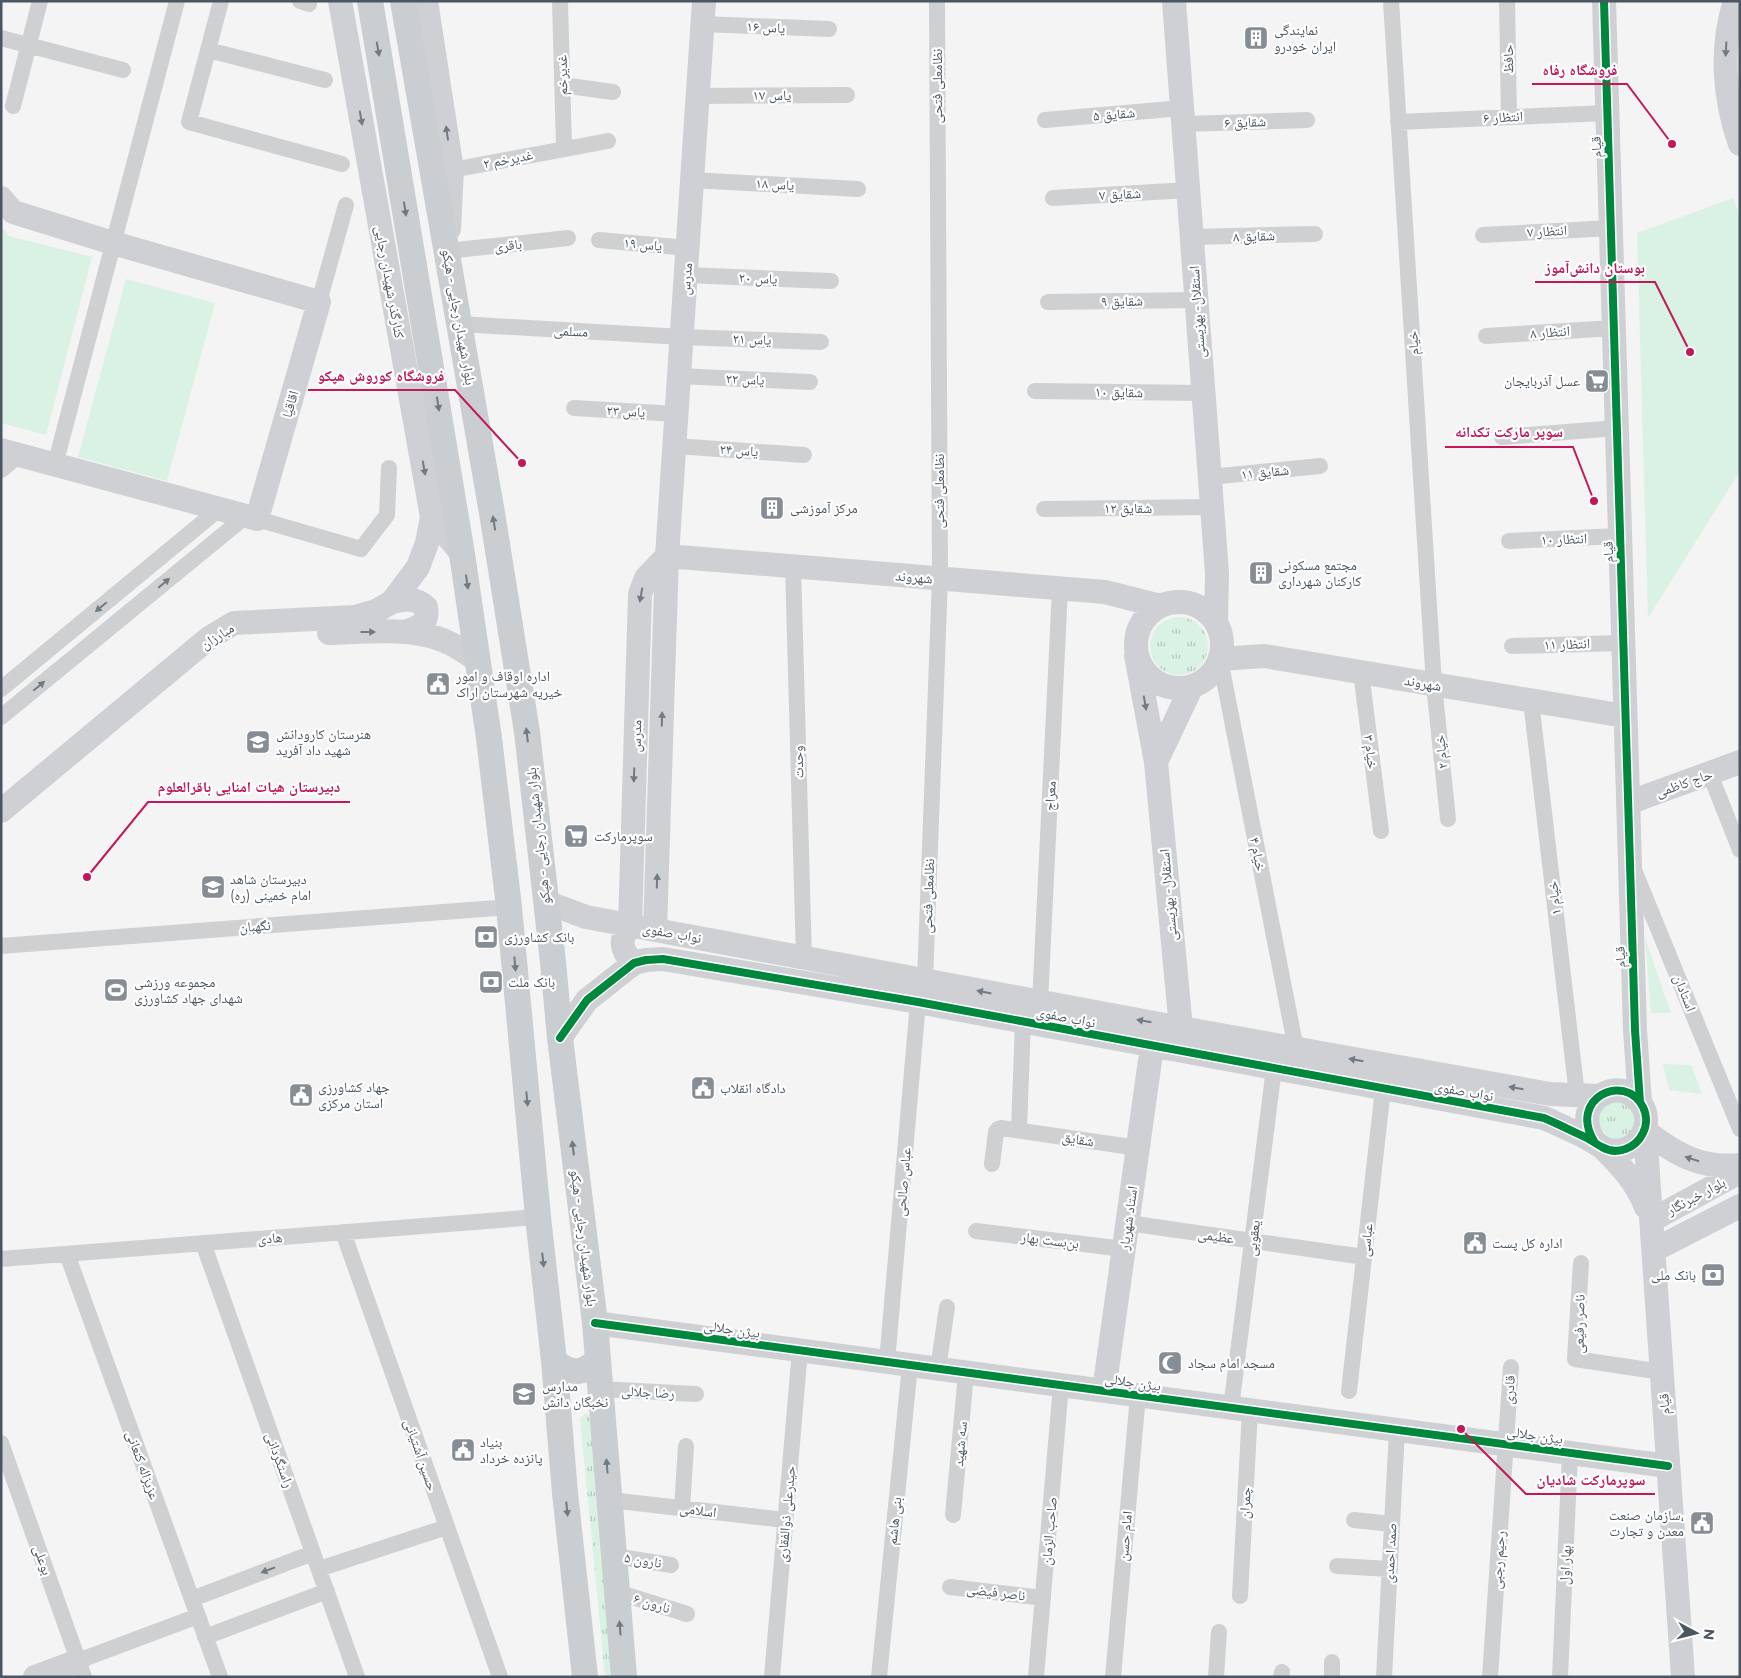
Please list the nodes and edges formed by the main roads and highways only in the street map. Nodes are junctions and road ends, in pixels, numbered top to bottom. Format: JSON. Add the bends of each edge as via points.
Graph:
{"nodes":[{"id":1,"x":370,"y":1,"type":"edge"},
{"id":2,"x":403,"y":1,"type":"edge"},
{"id":3,"x":598,"y":1359,"type":"junction"},
{"id":4,"x":554,"y":1361,"type":"junction"},
{"id":5,"x":601,"y":1398,"type":"junction"},
{"id":6,"x":558,"y":1412,"type":"junction"},
{"id":7,"x":585,"y":1677,"type":"edge"},
{"id":8,"x":624,"y":1677,"type":"edge"}],
"edges":[{"from":1,"to":4,"type":"main road","one_way":true,"via":[[478,661],[509,907]]},
{"from":3,"to":2,"type":"main road","name":"بلوار شهیدان رجایی - هپکو","one_way":true,"via":[[527,732]]},
{"from":3,"to":4,"type":"main road","via":[[591,1367],[578,1371],[565,1369]]},
{"from":3,"to":5,"type":"main road","name":"بلوار شهیدان رجایی - هپکو"},
{"from":4,"to":6,"type":"main road"},
{"from":5,"to":6,"type":"main road","via":[[590,1402],[577,1400]]},
{"from":8,"to":5,"type":"main road","name":"بلوار شهیدان رجایی - هپکو","one_way":true},
{"from":6,"to":7,"type":"main road","one_way":true}]}
